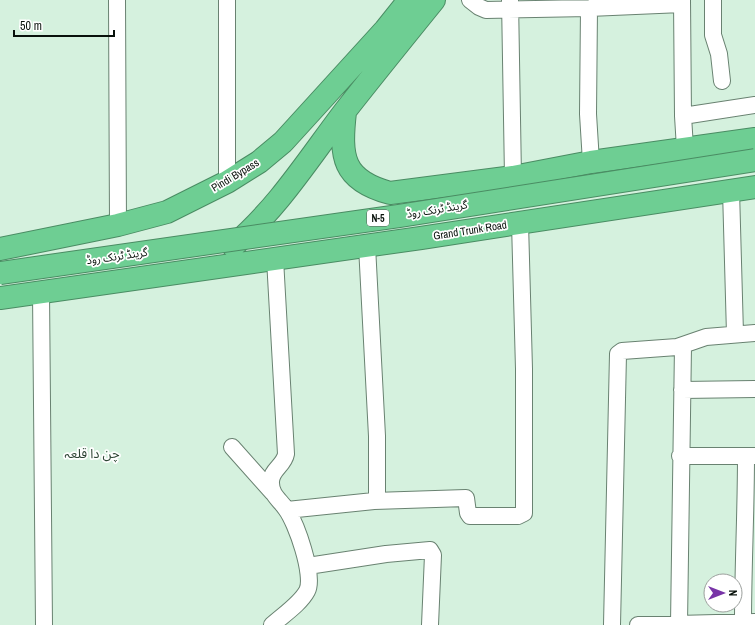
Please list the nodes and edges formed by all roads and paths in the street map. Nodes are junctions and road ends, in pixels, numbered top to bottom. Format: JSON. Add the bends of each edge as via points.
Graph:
{"nodes":[{"id":1,"x":117,"y":0,"type":"edge"},
{"id":2,"x":227,"y":0,"type":"edge"},
{"id":3,"x":409,"y":0,"type":"edge"},
{"id":4,"x":434,"y":0,"type":"edge"},
{"id":5,"x":470,"y":0,"type":"edge"},
{"id":6,"x":713,"y":0,"type":"edge"},
{"id":7,"x":682,"y":2,"type":"edge"},
{"id":8,"x":612,"y":4,"type":"edge"},
{"id":9,"x":510,"y":5,"type":"edge"},
{"id":10,"x":588,"y":8,"type":"junction"},
{"id":11,"x":722,"y":81,"type":"dead end"},
{"id":12,"x":755,"y":105,"type":"edge"},
{"id":13,"x":345,"y":112,"type":"junction"},
{"id":14,"x":683,"y":116,"type":"junction"},
{"id":15,"x":755,"y":139,"type":"edge"},
{"id":16,"x":685,"y":148,"type":"junction"},
{"id":17,"x":755,"y":160,"type":"edge"},
{"id":18,"x":591,"y":162,"type":"junction"},
{"id":19,"x":513,"y":177,"type":"junction"},
{"id":20,"x":227,"y":182,"type":"junction"},
{"id":21,"x":755,"y":187,"type":"edge"},
{"id":22,"x":730,"y":190,"type":"junction"},
{"id":23,"x":520,"y":223,"type":"junction"},
{"id":24,"x":118,"y":225,"type":"junction"},
{"id":25,"x":367,"y":246,"type":"junction"},
{"id":26,"x":0,"y":249,"type":"edge"},
{"id":27,"x":275,"y":259,"type":"junction"},
{"id":28,"x":185,"y":272,"type":"junction"},
{"id":29,"x":0,"y":273,"type":"edge"},
{"id":30,"x":41,"y":292,"type":"junction"},
{"id":31,"x":0,"y":298,"type":"edge"},
{"id":32,"x":755,"y":333,"type":"edge"},
{"id":33,"x":735,"y":334,"type":"junction"},
{"id":34,"x":683,"y":346,"type":"junction"},
{"id":35,"x":755,"y":389,"type":"edge"},
{"id":36,"x":682,"y":390,"type":"junction"},
{"id":37,"x":232,"y":447,"type":"dead end"},
{"id":38,"x":680,"y":456,"type":"junction"},
{"id":39,"x":751,"y":456,"type":"edge"},
{"id":40,"x":273,"y":493,"type":"junction"},
{"id":41,"x":374,"y":501,"type":"junction"},
{"id":42,"x":287,"y":510,"type":"junction"},
{"id":43,"x":750,"y":547,"type":"edge"},
{"id":44,"x":308,"y":566,"type":"junction"},
{"id":45,"x":749,"y":622,"type":"edge"},
{"id":46,"x":679,"y":624,"type":"edge"},
{"id":47,"x":44,"y":625,"type":"edge"},
{"id":48,"x":272,"y":625,"type":"edge"},
{"id":49,"x":430,"y":625,"type":"edge"},
{"id":50,"x":612,"y":625,"type":"edge"},
{"id":51,"x":638,"y":625,"type":"edge"}],
"edges":[{"from":1,"to":24,"type":"street"},
{"from":2,"to":20,"type":"street"},
{"from":3,"to":20,"type":"highway","name":"Pindi Bypass","via":[[283,142],[259,162]]},
{"from":4,"to":13,"type":"highway","number":"N-5"},
{"from":5,"to":9,"type":"street","via":[[482,9]]},
{"from":6,"to":11,"type":"street","via":[[713,35],[719,54]]},
{"from":7,"to":8,"type":"street"},
{"from":7,"to":14,"type":"street"},
{"from":8,"to":10,"type":"street"},
{"from":9,"to":10,"type":"street"},
{"from":9,"to":19,"type":"street"},
{"from":10,"to":18,"type":"street","via":[[588,114]]},
{"from":12,"to":14,"type":"street"},
{"from":13,"to":19,"type":"highway","via":[[342,138],[345,159],[354,175],[371,188],[390,193]]},
{"from":13,"to":28,"type":"highway","number":"N-5","via":[[285,192],[252,229],[225,252]]},
{"from":14,"to":16,"type":"street"},
{"from":15,"to":16,"type":"highway"},
{"from":16,"to":18,"type":"highway"},
{"from":17,"to":29,"type":"highway","name":"گرینڈ ٹرنک روڈ","number":"N-5","bridge":true,"via":[[399,216]]},
{"from":18,"to":19,"type":"highway"},
{"from":20,"to":24,"type":"highway","name":"Pindi Bypass","via":[[167,212]]},
{"from":21,"to":22,"type":"highway","name":"Grand Trunk Road","number":"N-5"},
{"from":22,"to":23,"type":"highway","name":"Grand Trunk Road","number":"N-5"},
{"from":22,"to":33,"type":"street"},
{"from":23,"to":25,"type":"highway","name":"Grand Trunk Road","number":"N-5"},
{"from":23,"to":41,"type":"street","via":[[524,513],[518,516],[470,516],[466,498]]},
{"from":24,"to":26,"type":"highway","name":"Pindi Bypass"},
{"from":25,"to":27,"type":"highway","name":"Grand Trunk Road","number":"N-5"},
{"from":25,"to":41,"type":"street","via":[[377,436],[377,494]]},
{"from":27,"to":28,"type":"highway","name":"Grand Trunk Road","number":"N-5"},
{"from":27,"to":40,"type":"street","via":[[286,454],[271,478]]},
{"from":28,"to":30,"type":"highway","number":"N-5"},
{"from":30,"to":31,"type":"highway","number":"N-5"},
{"from":30,"to":47,"type":"street"},
{"from":32,"to":33,"type":"street"},
{"from":33,"to":34,"type":"street","via":[[706,336]]},
{"from":34,"to":36,"type":"street"},
{"from":34,"to":50,"type":"street","via":[[622,350],[618,354]]},
{"from":35,"to":36,"type":"street"},
{"from":36,"to":38,"type":"street"},
{"from":37,"to":40,"type":"street"},
{"from":38,"to":39,"type":"street"},
{"from":38,"to":46,"type":"street"},
{"from":39,"to":43,"type":"street"},
{"from":40,"to":42,"type":"street"},
{"from":41,"to":42,"type":"street"},
{"from":42,"to":44,"type":"street"},
{"from":43,"to":45,"type":"street"},
{"from":44,"to":48,"type":"street","via":[[308,589]]},
{"from":44,"to":49,"type":"street","via":[[386,554],[431,551],[433,555]]},
{"from":45,"to":46,"type":"street"},
{"from":46,"to":51,"type":"street"}]}
